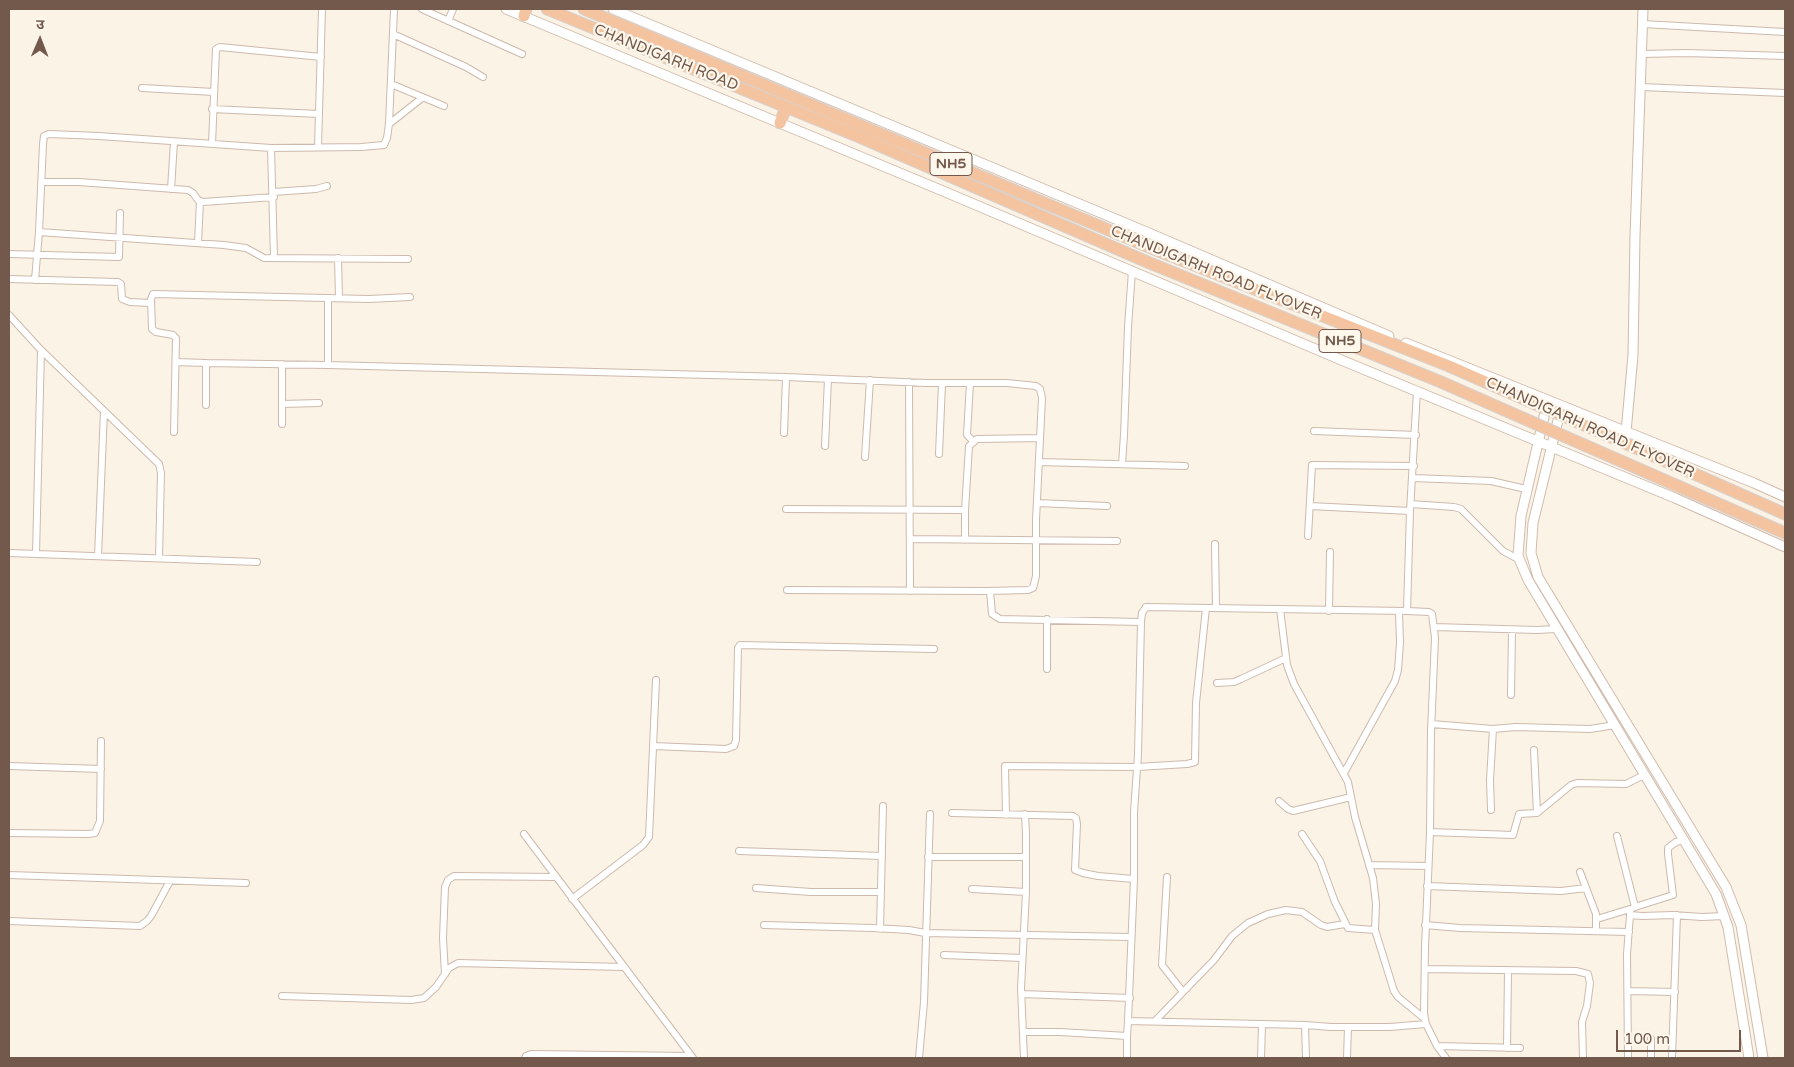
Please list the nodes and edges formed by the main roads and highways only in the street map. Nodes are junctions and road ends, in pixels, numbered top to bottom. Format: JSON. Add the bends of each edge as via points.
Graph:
{"nodes":[{"id":1,"x":506,"y":9,"type":"edge"},
{"id":2,"x":547,"y":9,"type":"edge"},
{"id":3,"x":584,"y":9,"type":"edge"},
{"id":4,"x":613,"y":9,"type":"edge"},
{"id":5,"x":1643,"y":9,"type":"edge"},
{"id":6,"x":525,"y":12,"type":"edge"},
{"id":7,"x":627,"y":12,"type":"edge"},
{"id":8,"x":733,"y":59,"type":"junction"},
{"id":9,"x":728,"y":70,"type":"junction"},
{"id":10,"x":786,"y":107,"type":"junction"},
{"id":11,"x":780,"y":123,"type":"junction"},
{"id":12,"x":1548,"y":400,"type":"junction"},
{"id":13,"x":1561,"y":406,"type":"junction"},
{"id":14,"x":1626,"y":432,"type":"junction"},
{"id":15,"x":1537,"y":440,"type":"junction"},
{"id":16,"x":1551,"y":446,"type":"junction"},
{"id":17,"x":1785,"y":497,"type":"edge"},
{"id":18,"x":1785,"y":514,"type":"edge"},
{"id":19,"x":1785,"y":533,"type":"edge"},
{"id":20,"x":1785,"y":547,"type":"edge"},
{"id":21,"x":1749,"y":1058,"type":"edge"},
{"id":22,"x":1763,"y":1058,"type":"edge"}],
"edges":[{"from":1,"to":6,"type":"main road"},
{"from":2,"to":10,"type":"highway","name":"CHANDIGARH ROAD","number":"NH5"},
{"from":3,"to":9,"type":"highway","number":"NH5"},
{"from":4,"to":7,"type":"main road"},
{"from":5,"to":14,"type":"main road","via":[[1633,354]]},
{"from":6,"to":11,"type":"main road"},
{"from":7,"to":8,"type":"main road"},
{"from":8,"to":9,"type":"highway"},
{"from":8,"to":12,"type":"main road","via":[[1397,340]]},
{"from":9,"to":18,"type":"highway","name":"CHANDIGARH ROAD FLYOVER","number":"NH5","bridge":true,"via":[[1156,250],[1449,366]]},
{"from":10,"to":11,"type":"highway"},
{"from":10,"to":19,"type":"highway","name":"CHANDIGARH ROAD FLYOVER","number":"NH5","bridge":true,"via":[[1145,261],[1450,386]]},
{"from":11,"to":15,"type":"main road"},
{"from":12,"to":13,"type":"main road"},
{"from":12,"to":15,"type":"main road"},
{"from":13,"to":14,"type":"main road"},
{"from":13,"to":16,"type":"main road"},
{"from":14,"to":17,"type":"main road"},
{"from":15,"to":16,"type":"main road"},
{"from":15,"to":21,"type":"main road","via":[[1526,489],[1519,540],[1520,560],[1556,629],[1716,894],[1728,927]]},
{"from":16,"to":20,"type":"main road"},
{"from":16,"to":22,"type":"main road","via":[[1533,523],[1531,553],[1538,577],[1726,887],[1741,925]]}]}
